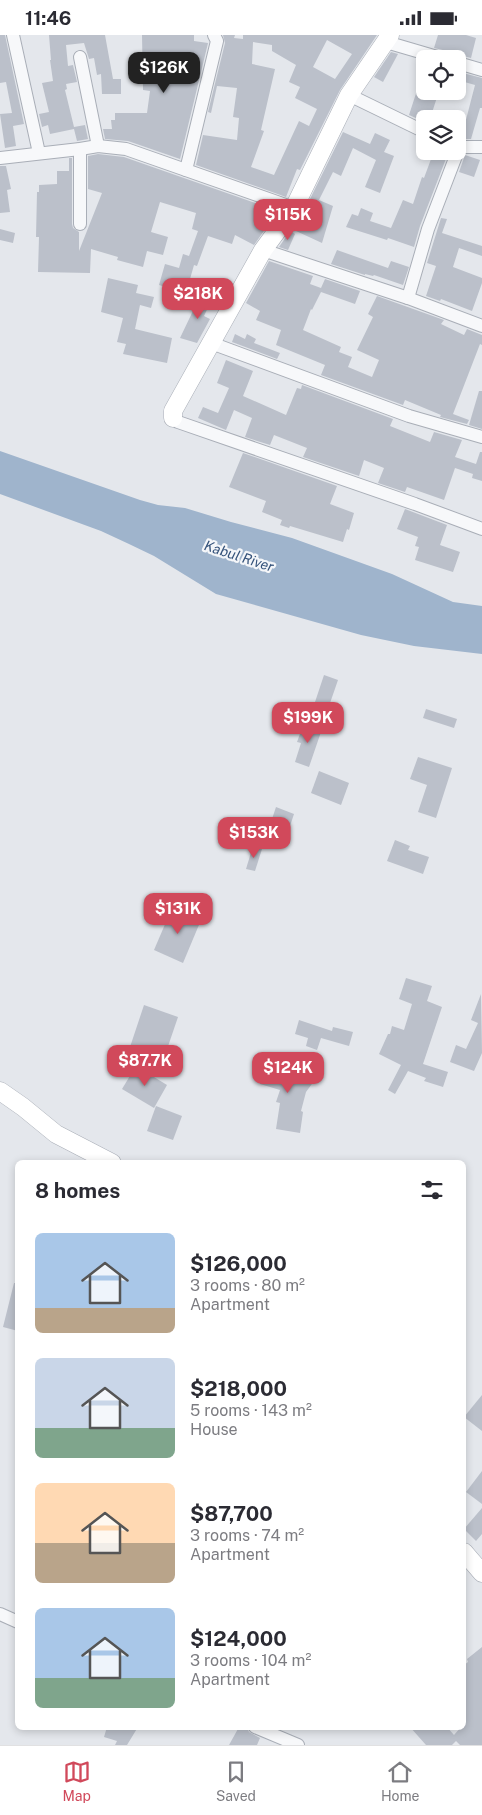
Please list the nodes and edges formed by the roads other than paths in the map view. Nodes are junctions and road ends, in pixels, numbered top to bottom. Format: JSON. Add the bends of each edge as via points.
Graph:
{"nodes":[{"id":1,"x":13,"y":35,"type":"edge"},
{"id":2,"x":214,"y":35,"type":"edge"},
{"id":3,"x":388,"y":38,"type":"edge"},
{"id":4,"x":420,"y":50,"type":"edge"},
{"id":5,"x":80,"y":57,"type":"dead end"},
{"id":6,"x":466,"y":65,"type":"edge"},
{"id":7,"x":482,"y":70,"type":"edge"},
{"id":8,"x":349,"y":95,"type":"junction"},
{"id":9,"x":416,"y":128,"type":"edge"},
{"id":10,"x":98,"y":146,"type":"junction"},
{"id":11,"x":482,"y":147,"type":"edge"},
{"id":12,"x":466,"y":148,"type":"edge"},
{"id":13,"x":80,"y":149,"type":"junction"},
{"id":14,"x":39,"y":153,"type":"junction"},
{"id":15,"x":0,"y":158,"type":"edge"},
{"id":16,"x":454,"y":160,"type":"edge"},
{"id":17,"x":186,"y":170,"type":"junction"},
{"id":18,"x":294,"y":208,"type":"junction"},
{"id":19,"x":80,"y":224,"type":"dead end"},
{"id":20,"x":263,"y":250,"type":"junction"},
{"id":21,"x":408,"y":298,"type":"junction"},
{"id":22,"x":482,"y":326,"type":"edge"},
{"id":23,"x":211,"y":343,"type":"junction"},
{"id":24,"x":173,"y":418,"type":"joint"},
{"id":25,"x":482,"y":437,"type":"edge"},
{"id":26,"x":482,"y":529,"type":"edge"},
{"id":27,"x":0,"y":1091,"type":"edge"},
{"id":28,"x":106,"y":1160,"type":"edge"},
{"id":29,"x":466,"y":1554,"type":"edge"},
{"id":30,"x":482,"y":1573,"type":"edge"},
{"id":31,"x":0,"y":1614,"type":"edge"},
{"id":32,"x":15,"y":1620,"type":"edge"},
{"id":33,"x":262,"y":1730,"type":"edge"},
{"id":34,"x":298,"y":1745,"type":"edge"}],
"edges":[{"from":1,"to":14,"type":"street"},
{"from":2,"to":17,"type":"street","via":[[217,41]]},
{"from":3,"to":4,"type":"street"},
{"from":3,"to":8,"type":"street"},
{"from":5,"to":10,"type":"street"},
{"from":6,"to":7,"type":"street"},
{"from":8,"to":9,"type":"street"},
{"from":8,"to":18,"type":"street"},
{"from":10,"to":13,"type":"street"},
{"from":10,"to":17,"type":"street","via":[[126,149]]},
{"from":11,"to":12,"type":"street"},
{"from":13,"to":14,"type":"street"},
{"from":13,"to":19,"type":"street"},
{"from":14,"to":15,"type":"street"},
{"from":16,"to":21,"type":"street","via":[[428,229]]},
{"from":17,"to":18,"type":"street"},
{"from":18,"to":20,"type":"street"},
{"from":20,"to":21,"type":"street"},
{"from":20,"to":23,"type":"street"},
{"from":21,"to":22,"type":"street"},
{"from":23,"to":24,"type":"street","via":[[173,411]]},
{"from":23,"to":25,"type":"street","via":[[409,416]]},
{"from":24,"to":26,"type":"street"},
{"from":27,"to":28,"type":"street","via":[[56,1134]]},
{"from":29,"to":30,"type":"street"},
{"from":31,"to":32,"type":"street"},
{"from":33,"to":34,"type":"street"}]}
